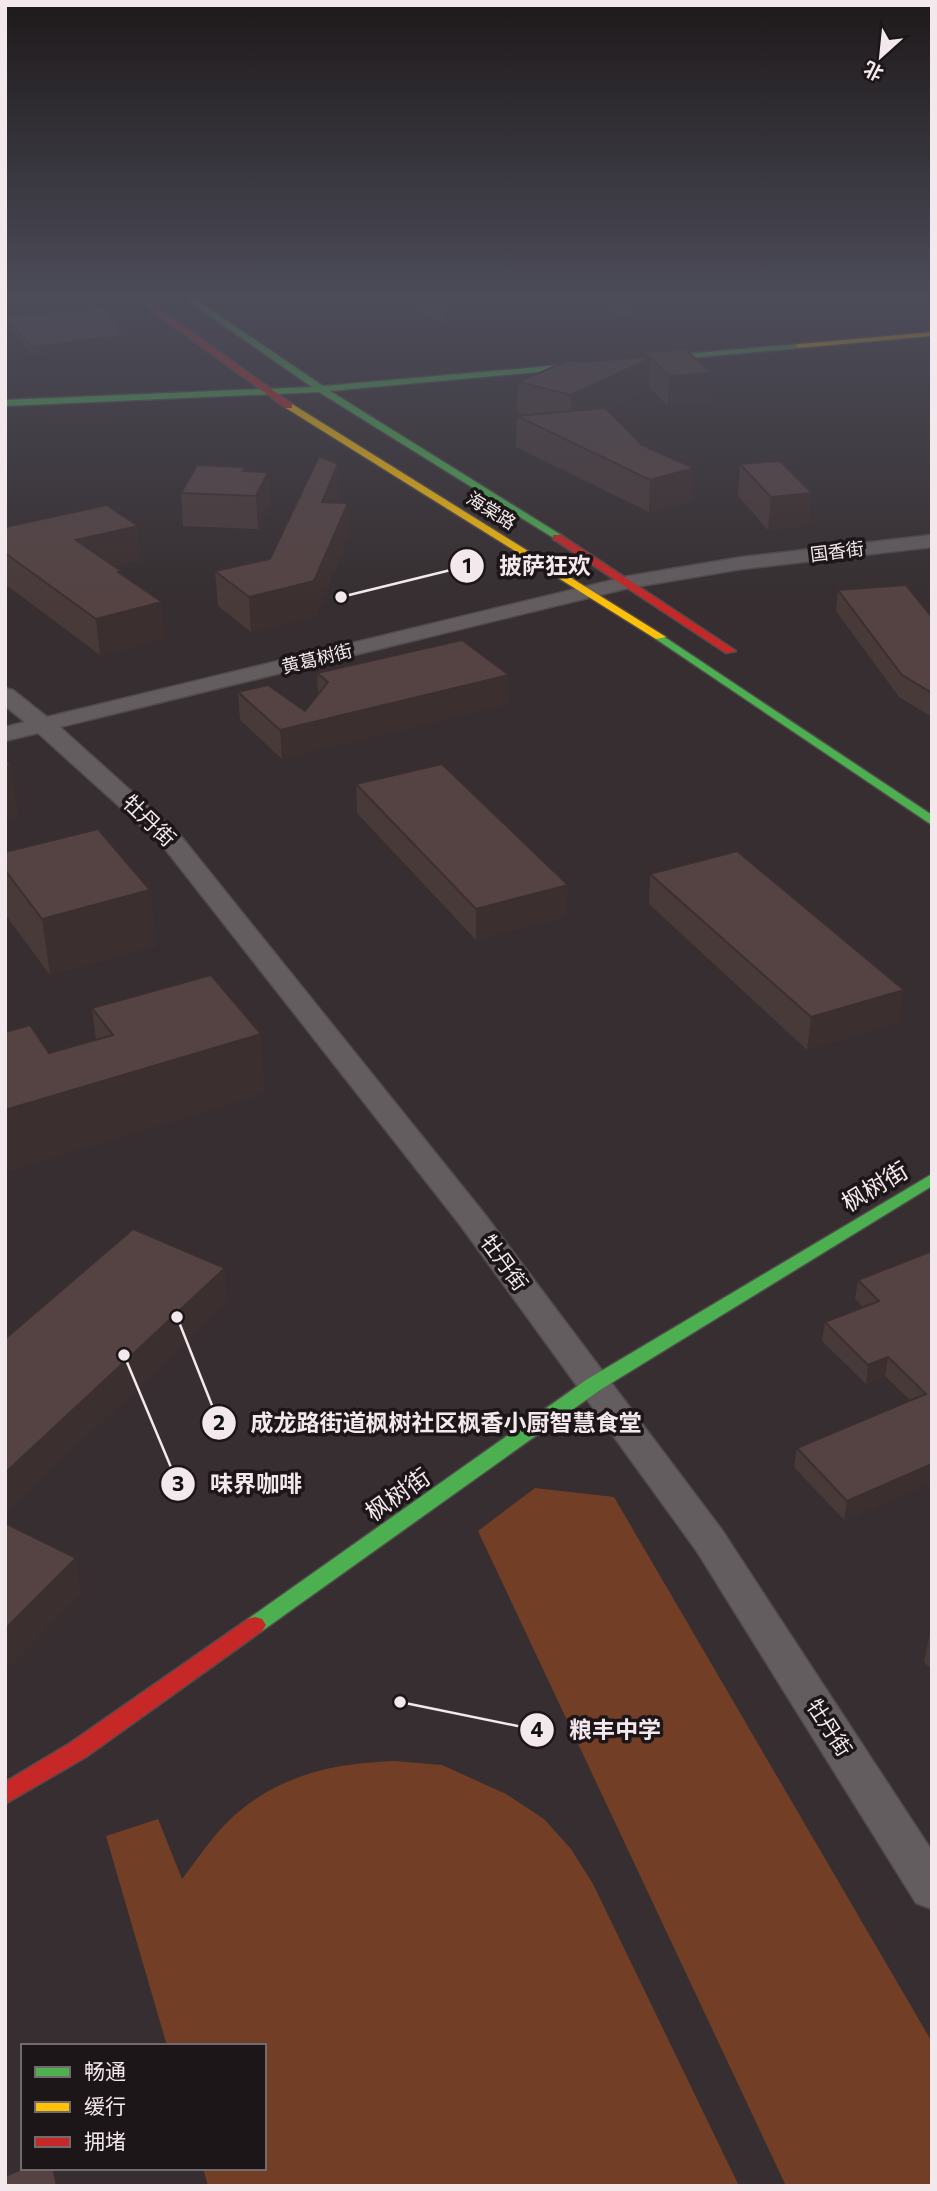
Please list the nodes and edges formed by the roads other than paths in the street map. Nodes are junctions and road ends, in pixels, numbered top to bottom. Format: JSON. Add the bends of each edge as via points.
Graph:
{"nodes":[{"id":1,"x":77,"y":400,"type":"edge"},
{"id":2,"x":280,"y":400,"type":"edge"},
{"id":3,"x":339,"y":400,"type":"edge"},
{"id":4,"x":5,"y":403,"type":"edge"},
{"id":5,"x":932,"y":541,"type":"edge"},
{"id":6,"x":629,"y":582,"type":"junction"},
{"id":7,"x":587,"y":593,"type":"junction"},
{"id":8,"x":742,"y":660,"type":"dead end"},
{"id":9,"x":5,"y":695,"type":"edge"},
{"id":10,"x":44,"y":726,"type":"junction"},
{"id":11,"x":5,"y":734,"type":"edge"},
{"id":12,"x":932,"y":821,"type":"edge"},
{"id":13,"x":932,"y":1179,"type":"edge"},
{"id":14,"x":593,"y":1385,"type":"junction"},
{"id":15,"x":5,"y":1794,"type":"edge"},
{"id":16,"x":932,"y":1889,"type":"edge"}],
"edges":[{"from":1,"to":4,"type":"main road"},
{"from":2,"to":7,"type":"main road","name":"海棠路"},
{"from":3,"to":6,"type":"main road","name":"海棠路"},
{"from":5,"to":6,"type":"street","name":"国香街","via":[[742,563]]},
{"from":6,"to":7,"type":"street","name":"黄葛树街"},
{"from":6,"to":8,"type":"main road","name":"海棠路"},
{"from":7,"to":10,"type":"street","name":"黄葛树街"},
{"from":7,"to":12,"type":"main road","name":"海棠路","via":[[690,655]]},
{"from":9,"to":10,"type":"street","name":"牡丹街"},
{"from":10,"to":11,"type":"street","name":"黄葛树街"},
{"from":10,"to":14,"type":"street","name":"牡丹街","via":[[171,840],[472,1219]]},
{"from":13,"to":14,"type":"main road","name":"枫树街"},
{"from":14,"to":15,"type":"main road","name":"枫树街","via":[[89,1742]]},
{"from":14,"to":16,"type":"street","name":"牡丹街","via":[[709,1540]]}]}
